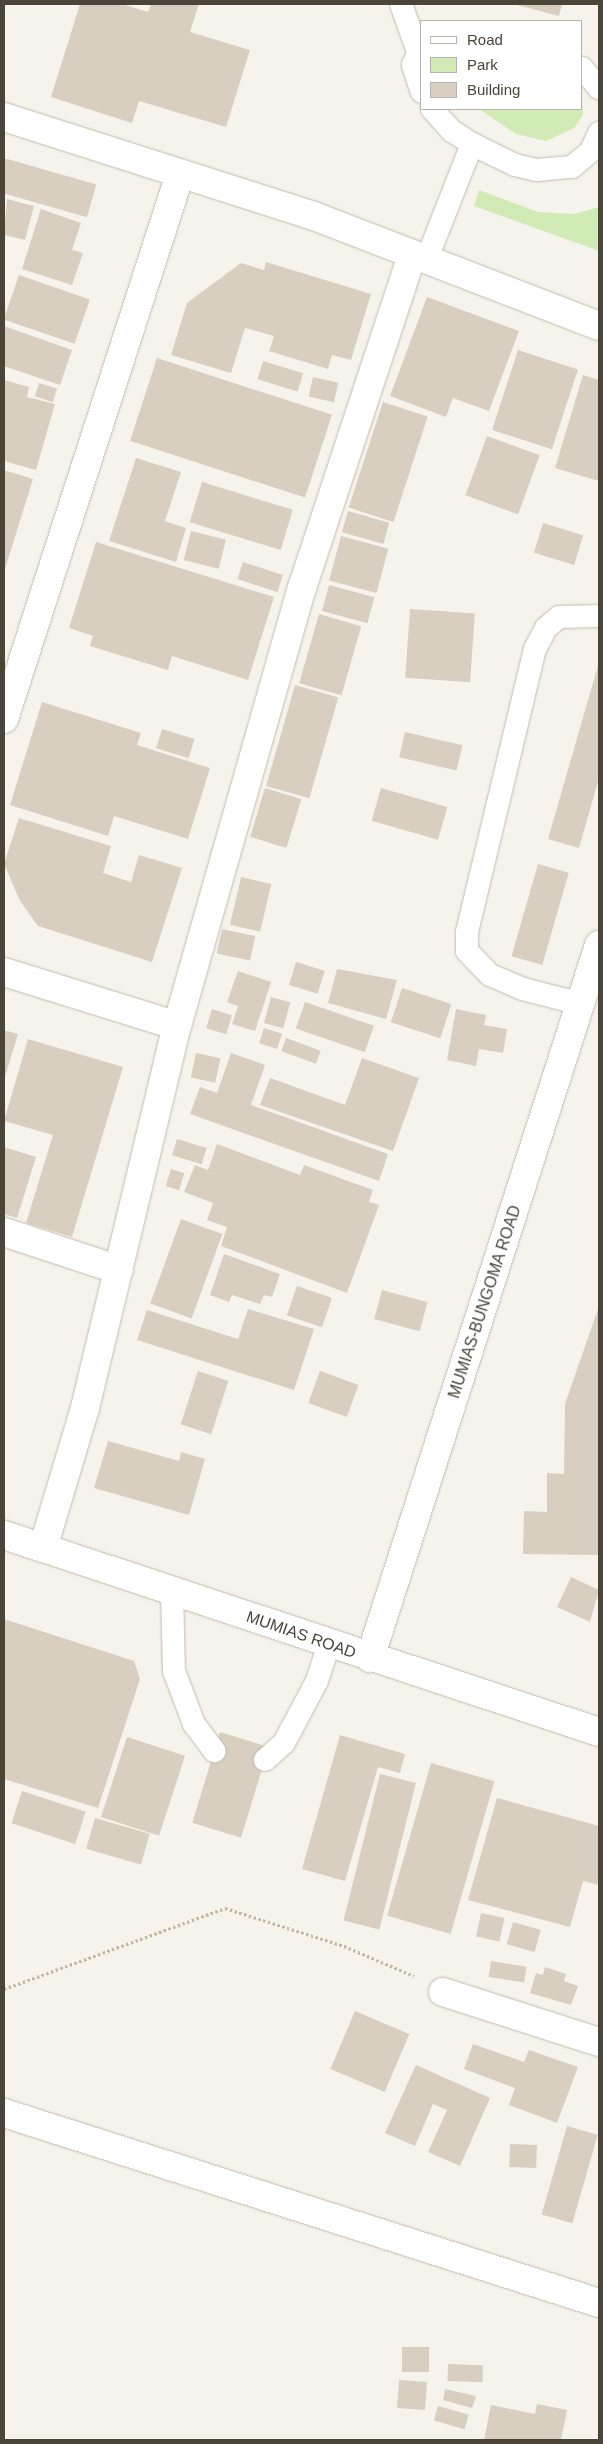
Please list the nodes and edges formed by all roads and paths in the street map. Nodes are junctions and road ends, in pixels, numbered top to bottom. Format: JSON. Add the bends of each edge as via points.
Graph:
{"nodes":[{"id":1,"x":401,"y":4,"type":"edge"},
{"id":2,"x":420,"y":49,"type":"edge"},
{"id":3,"x":583,"y":69,"type":"edge"},
{"id":4,"x":420,"y":86,"type":"edge"},
{"id":5,"x":599,"y":88,"type":"edge"},
{"id":6,"x":433,"y":110,"type":"edge"},
{"id":7,"x":4,"y":117,"type":"edge"},
{"id":8,"x":599,"y":135,"type":"edge"},
{"id":9,"x":472,"y":144,"type":"junction"},
{"id":10,"x":180,"y":174,"type":"junction"},
{"id":11,"x":419,"y":258,"type":"junction"},
{"id":12,"x":599,"y":326,"type":"edge"},
{"id":13,"x":599,"y":616,"type":"edge"},
{"id":14,"x":4,"y":719,"type":"edge"},
{"id":15,"x":599,"y":946,"type":"edge"},
{"id":16,"x":4,"y":972,"type":"edge"},
{"id":17,"x":581,"y":1004,"type":"junction"},
{"id":18,"x":178,"y":1026,"type":"junction"},
{"id":19,"x":4,"y":1232,"type":"edge"},
{"id":20,"x":119,"y":1270,"type":"junction"},
{"id":21,"x":4,"y":1535,"type":"edge"},
{"id":22,"x":43,"y":1548,"type":"junction"},
{"id":23,"x":172,"y":1592,"type":"junction"},
{"id":24,"x":329,"y":1645,"type":"junction"},
{"id":25,"x":370,"y":1658,"type":"junction"},
{"id":26,"x":599,"y":1732,"type":"edge"},
{"id":27,"x":214,"y":1750,"type":"dead end"},
{"id":28,"x":265,"y":1760,"type":"dead end"},
{"id":29,"x":4,"y":1989,"type":"edge"},
{"id":30,"x":443,"y":1992,"type":"joint"},
{"id":31,"x":599,"y":2042,"type":"edge"},
{"id":32,"x":4,"y":2113,"type":"edge"},
{"id":33,"x":599,"y":2303,"type":"edge"}],
"edges":[{"from":1,"to":2,"type":"lane"},
{"from":2,"to":4,"type":"lane","via":[[413,65]]},
{"from":3,"to":5,"type":"lane"},
{"from":6,"to":9,"type":"lane","via":[[452,131]]},
{"from":7,"to":10,"type":"street"},
{"from":8,"to":9,"type":"lane","via":[[585,158],[554,170],[515,165]]},
{"from":9,"to":11,"type":"lane"},
{"from":10,"to":11,"type":"street","via":[[314,216]]},
{"from":10,"to":14,"type":"street"},
{"from":11,"to":12,"type":"street"},
{"from":11,"to":18,"type":"street","via":[[302,588]]},
{"from":13,"to":17,"type":"lane","via":[[559,618],[546,628],[535,649],[467,932],[467,951],[490,975],[523,989]]},
{"from":15,"to":17,"type":"street","name":"MUMIAS-BUNGOMA ROAD"},
{"from":16,"to":18,"type":"street"},
{"from":17,"to":25,"type":"street","name":"MUMIAS-BUNGOMA ROAD"},
{"from":18,"to":20,"type":"street"},
{"from":19,"to":20,"type":"street"},
{"from":20,"to":22,"type":"street"},
{"from":21,"to":22,"type":"street","name":"MUMIAS ROAD"},
{"from":22,"to":23,"type":"street","name":"MUMIAS ROAD"},
{"from":23,"to":24,"type":"street","name":"MUMIAS ROAD"},
{"from":23,"to":27,"type":"lane","via":[[174,1671],[194,1724]]},
{"from":24,"to":25,"type":"street","name":"MUMIAS ROAD"},
{"from":24,"to":28,"type":"lane","via":[[317,1681],[284,1743]]},
{"from":25,"to":26,"type":"street","name":"MUMIAS ROAD"},
{"from":29,"to":30,"type":"path","via":[[225,1908],[344,1946]]},
{"from":30,"to":31,"type":"street"},
{"from":32,"to":33,"type":"street"}]}
